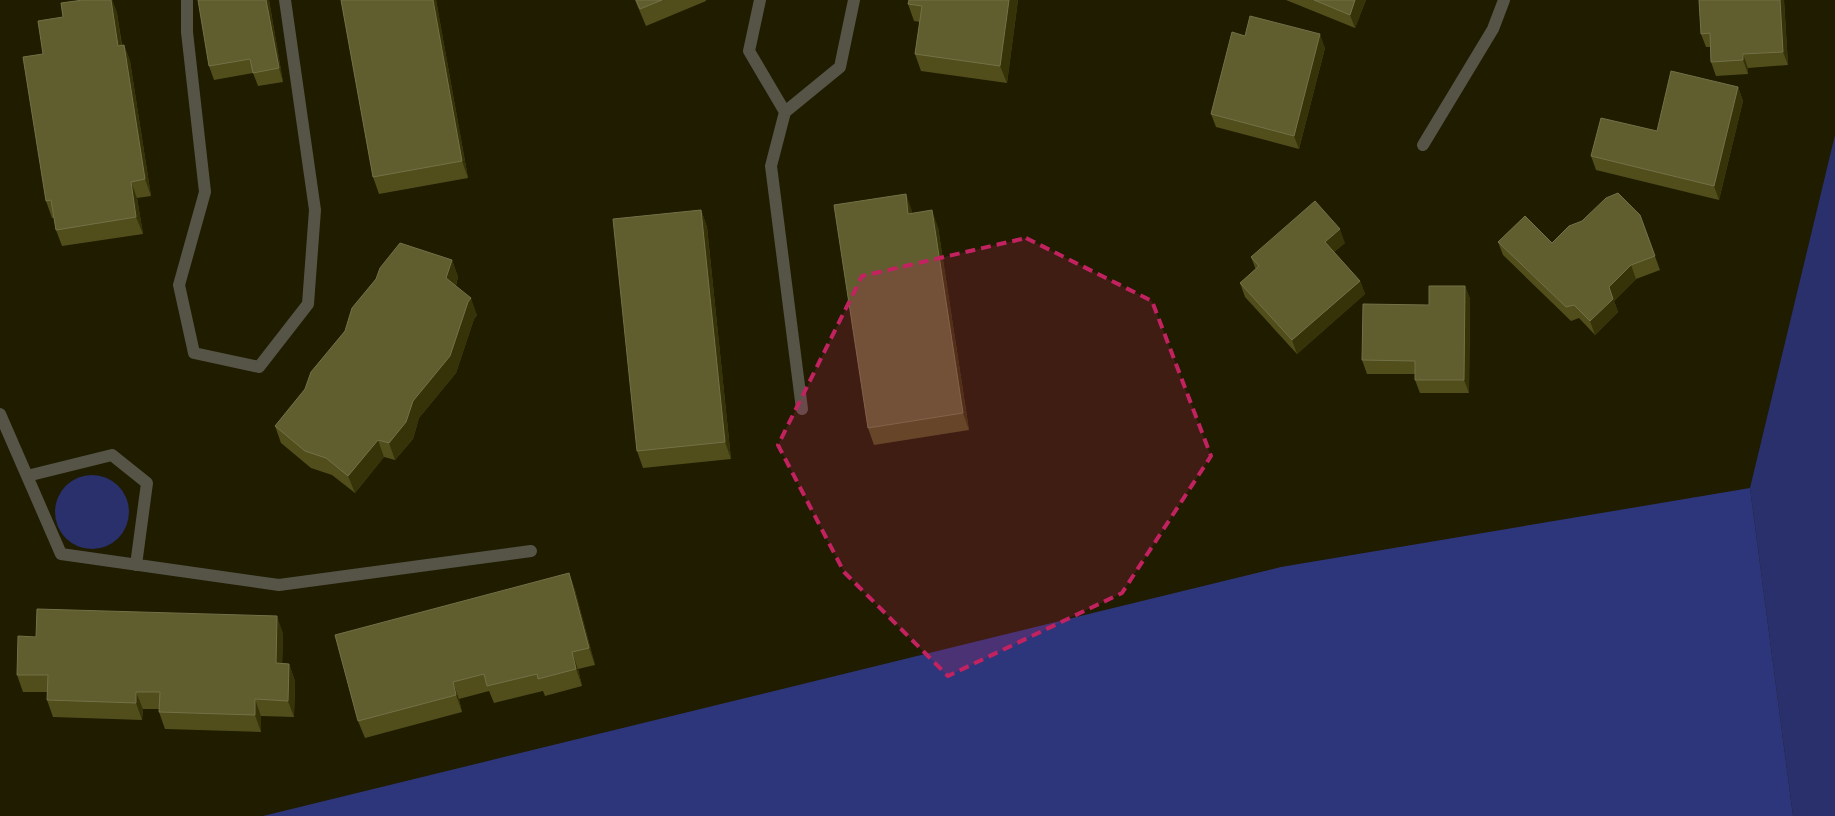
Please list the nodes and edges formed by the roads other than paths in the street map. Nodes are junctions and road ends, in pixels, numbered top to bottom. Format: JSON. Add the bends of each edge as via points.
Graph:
{"nodes":[{"id":1,"x":187,"y":0,"type":"edge"},
{"id":2,"x":285,"y":0,"type":"edge"},
{"id":3,"x":760,"y":0,"type":"edge"},
{"id":4,"x":854,"y":0,"type":"edge"},
{"id":5,"x":1504,"y":0,"type":"edge"},
{"id":6,"x":785,"y":112,"type":"junction"},
{"id":7,"x":1422,"y":145,"type":"dead end"},
{"id":8,"x":802,"y":409,"type":"dead end"},
{"id":9,"x":0,"y":414,"type":"edge"},
{"id":10,"x":27,"y":476,"type":"junction"},
{"id":11,"x":531,"y":550,"type":"dead end"},
{"id":12,"x":136,"y":565,"type":"junction"}],
"edges":[{"from":1,"to":2,"type":"street","via":[[187,32],[205,192],[179,285],[194,353],[260,367],[308,304],[315,219]]},
{"from":3,"to":6,"type":"street","via":[[749,50]]},
{"from":4,"to":6,"type":"street","via":[[840,67]]},
{"from":5,"to":7,"type":"street","via":[[1492,29]]},
{"from":6,"to":8,"type":"street","via":[[771,166]]},
{"from":9,"to":10,"type":"street"},
{"from":10,"to":12,"type":"street","via":[[60,554]]},
{"from":10,"to":12,"type":"street","via":[[112,455],[147,483]]},
{"from":11,"to":12,"type":"street","via":[[279,585]]}]}
